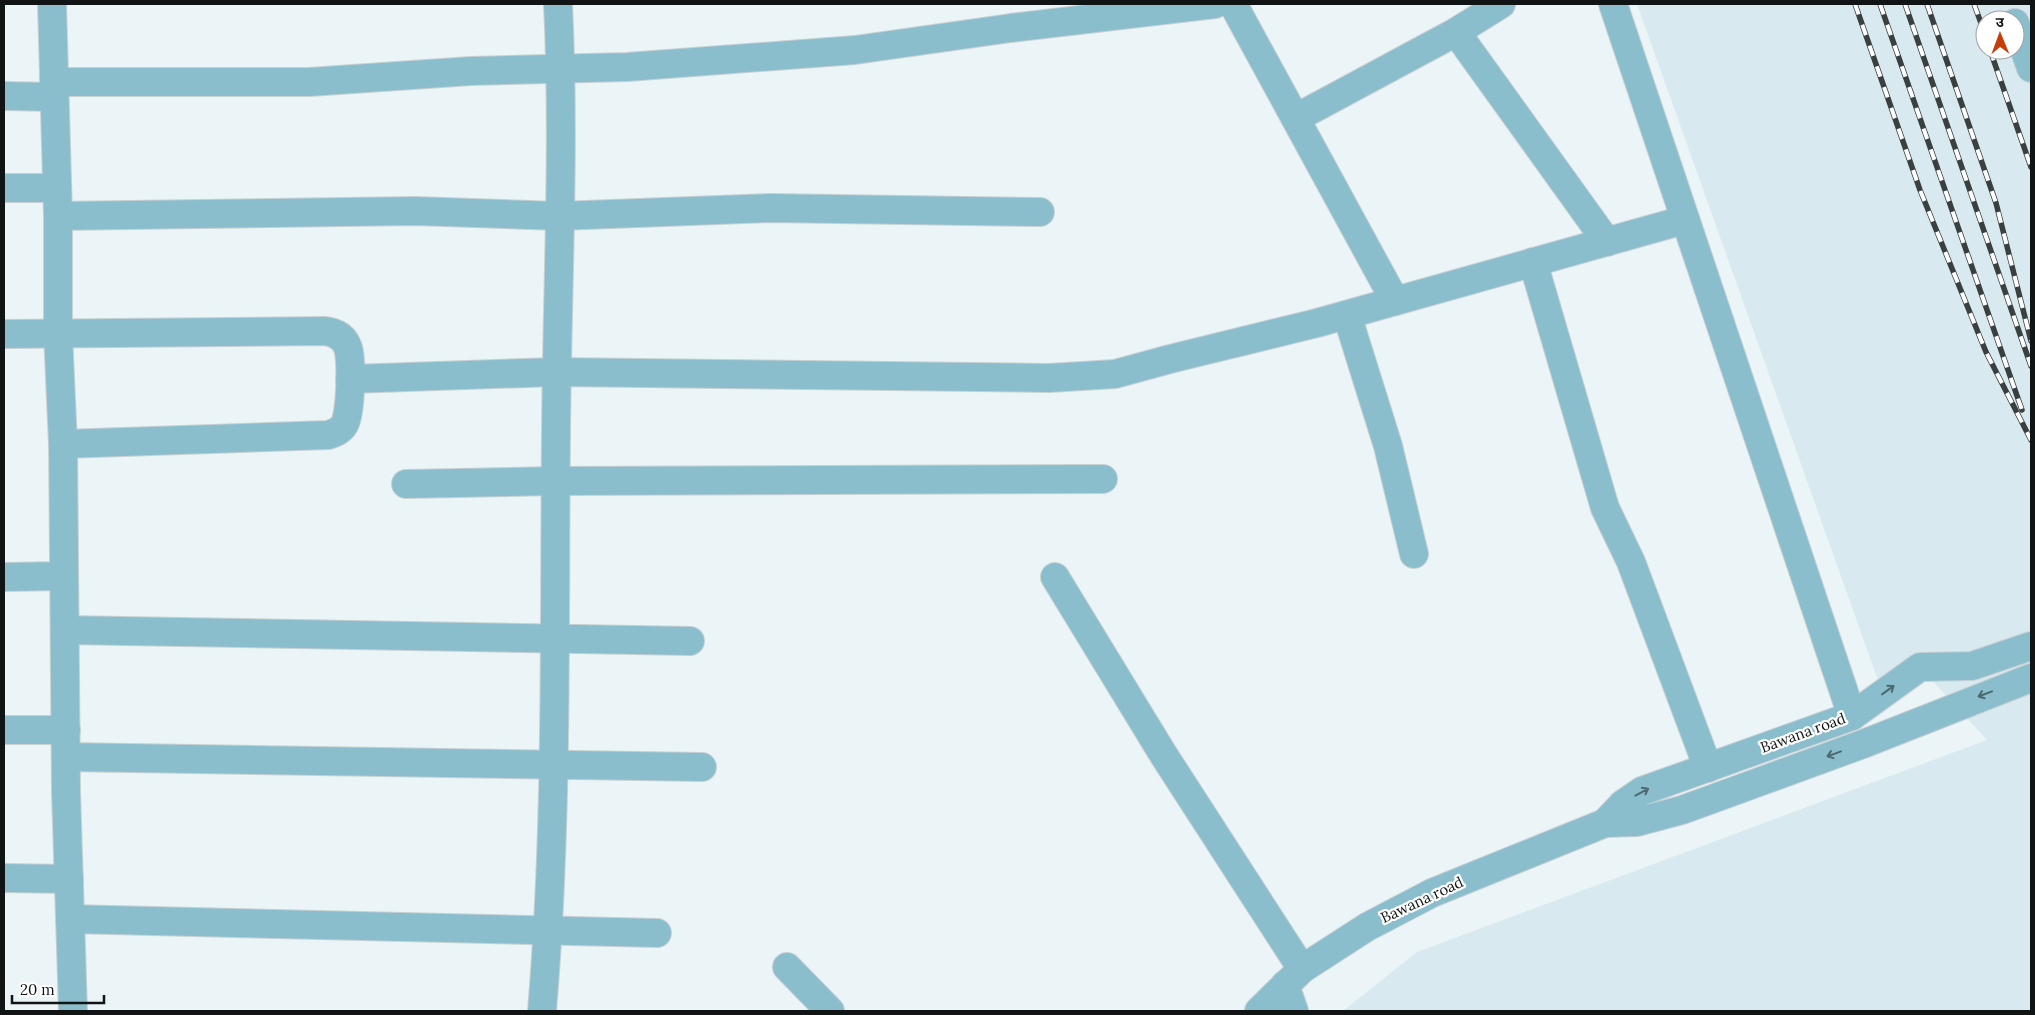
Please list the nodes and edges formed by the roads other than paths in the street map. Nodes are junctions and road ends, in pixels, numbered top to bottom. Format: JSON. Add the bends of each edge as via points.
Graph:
{"nodes":[{"id":1,"x":52,"y":4,"type":"edge"},
{"id":2,"x":558,"y":4,"type":"edge"},
{"id":3,"x":1215,"y":4,"type":"edge"},
{"id":4,"x":1233,"y":4,"type":"edge"},
{"id":5,"x":1501,"y":4,"type":"edge"},
{"id":6,"x":1613,"y":4,"type":"edge"},
{"id":7,"x":1456,"y":32,"type":"junction"},
{"id":8,"x":2025,"y":51,"type":"edge"},
{"id":9,"x":2031,"y":68,"type":"edge"},
{"id":10,"x":561,"y":69,"type":"junction"},
{"id":11,"x":54,"y":89,"type":"junction"},
{"id":12,"x":4,"y":96,"type":"edge"},
{"id":13,"x":1296,"y":118,"type":"junction"},
{"id":14,"x":4,"y":188,"type":"edge"},
{"id":15,"x":57,"y":188,"type":"junction"},
{"id":16,"x":1040,"y":212,"type":"dead end"},
{"id":17,"x":58,"y":216,"type":"junction"},
{"id":18,"x":559,"y":216,"type":"junction"},
{"id":19,"x":1684,"y":220,"type":"junction"},
{"id":20,"x":1607,"y":242,"type":"junction"},
{"id":21,"x":1533,"y":262,"type":"junction"},
{"id":22,"x":1396,"y":301,"type":"junction"},
{"id":23,"x":1347,"y":314,"type":"junction"},
{"id":24,"x":58,"y":333,"type":"junction"},
{"id":25,"x":4,"y":334,"type":"edge"},
{"id":26,"x":556,"y":372,"type":"junction"},
{"id":27,"x":350,"y":379,"type":"junction"},
{"id":28,"x":63,"y":444,"type":"junction"},
{"id":29,"x":1103,"y":479,"type":"dead end"},
{"id":30,"x":555,"y":481,"type":"junction"},
{"id":31,"x":406,"y":484,"type":"dead end"},
{"id":32,"x":1414,"y":554,"type":"dead end"},
{"id":33,"x":64,"y":576,"type":"junction"},
{"id":34,"x":4,"y":577,"type":"edge"},
{"id":35,"x":1055,"y":577,"type":"dead end"},
{"id":36,"x":65,"y":630,"type":"junction"},
{"id":37,"x":554,"y":639,"type":"junction"},
{"id":38,"x":690,"y":641,"type":"dead end"},
{"id":39,"x":2031,"y":646,"type":"edge"},
{"id":40,"x":2031,"y":678,"type":"edge"},
{"id":41,"x":1852,"y":716,"type":"junction"},
{"id":42,"x":4,"y":730,"type":"edge"},
{"id":43,"x":66,"y":744,"type":"junction"},
{"id":44,"x":554,"y":765,"type":"junction"},
{"id":45,"x":702,"y":767,"type":"dead end"},
{"id":46,"x":1708,"y":768,"type":"junction"},
{"id":47,"x":1605,"y":823,"type":"junction"},
{"id":48,"x":4,"y":878,"type":"edge"},
{"id":49,"x":69,"y":878,"type":"junction"},
{"id":50,"x":70,"y":919,"type":"junction"},
{"id":51,"x":548,"y":930,"type":"junction"},
{"id":52,"x":657,"y":933,"type":"dead end"},
{"id":53,"x":786,"y":967,"type":"dead end"},
{"id":54,"x":1293,"y":977,"type":"junction"},
{"id":55,"x":73,"y":1011,"type":"edge"},
{"id":56,"x":542,"y":1011,"type":"edge"},
{"id":57,"x":830,"y":1011,"type":"edge"},
{"id":58,"x":1258,"y":1011,"type":"edge"},
{"id":59,"x":1294,"y":1011,"type":"edge"}],
"edges":[{"from":1,"to":11,"type":"street"},
{"from":2,"to":10,"type":"street"},
{"from":3,"to":10,"type":"street","via":[[855,50],[637,67]]},
{"from":4,"to":13,"type":"street"},
{"from":5,"to":7,"type":"street"},
{"from":6,"to":19,"type":"street"},
{"from":7,"to":13,"type":"street"},
{"from":7,"to":20,"type":"street"},
{"from":8,"to":9,"type":"street"},
{"from":10,"to":11,"type":"street","via":[[471,71],[309,82]]},
{"from":10,"to":18,"type":"street"},
{"from":11,"to":12,"type":"street"},
{"from":11,"to":15,"type":"street"},
{"from":13,"to":22,"type":"street"},
{"from":14,"to":15,"type":"street"},
{"from":15,"to":17,"type":"street"},
{"from":16,"to":18,"type":"street","via":[[770,208]]},
{"from":17,"to":18,"type":"street","via":[[415,211]]},
{"from":17,"to":24,"type":"street"},
{"from":18,"to":26,"type":"street"},
{"from":19,"to":20,"type":"street"},
{"from":19,"to":41,"type":"street"},
{"from":20,"to":21,"type":"street"},
{"from":21,"to":22,"type":"street"},
{"from":21,"to":46,"type":"street","via":[[1605,508],[1632,562]]},
{"from":22,"to":23,"type":"street"},
{"from":23,"to":26,"type":"street","via":[[1115,374],[1049,378]]},
{"from":23,"to":32,"type":"street","via":[[1388,446]]},
{"from":24,"to":25,"type":"street"},
{"from":24,"to":27,"type":"street","via":[[334,332],[348,348]]},
{"from":24,"to":28,"type":"street"},
{"from":26,"to":27,"type":"street"},
{"from":26,"to":30,"type":"street"},
{"from":27,"to":28,"type":"street","via":[[345,424],[338,432],[328,435]]},
{"from":28,"to":33,"type":"street"},
{"from":29,"to":30,"type":"street"},
{"from":30,"to":31,"type":"street"},
{"from":30,"to":37,"type":"street"},
{"from":33,"to":34,"type":"street"},
{"from":33,"to":36,"type":"street"},
{"from":35,"to":54,"type":"street"},
{"from":36,"to":37,"type":"street"},
{"from":36,"to":43,"type":"street"},
{"from":37,"to":38,"type":"street"},
{"from":37,"to":44,"type":"street"},
{"from":41,"to":39,"type":"street","name":"Bawana road","one_way":true,"via":[[1920,667],[1972,666]]},
{"from":40,"to":47,"type":"street","name":"Bawana road","one_way":true,"via":[[1682,810],[1637,822]]},
{"from":41,"to":46,"type":"street","name":"Bawana road"},
{"from":42,"to":43,"type":"street"},
{"from":43,"to":44,"type":"street"},
{"from":43,"to":49,"type":"street"},
{"from":44,"to":45,"type":"street"},
{"from":44,"to":51,"type":"street"},
{"from":47,"to":46,"type":"street","name":"Bawana road","one_way":true,"via":[[1642,791]]},
{"from":47,"to":54,"type":"street","name":"Bawana road","via":[[1432,893],[1367,927]]},
{"from":48,"to":49,"type":"street"},
{"from":49,"to":50,"type":"street"},
{"from":50,"to":51,"type":"street"},
{"from":50,"to":55,"type":"street"},
{"from":51,"to":52,"type":"street"},
{"from":51,"to":56,"type":"street"},
{"from":53,"to":57,"type":"street"},
{"from":54,"to":58,"type":"street","name":"Bawana road"},
{"from":54,"to":59,"type":"street"}]}
